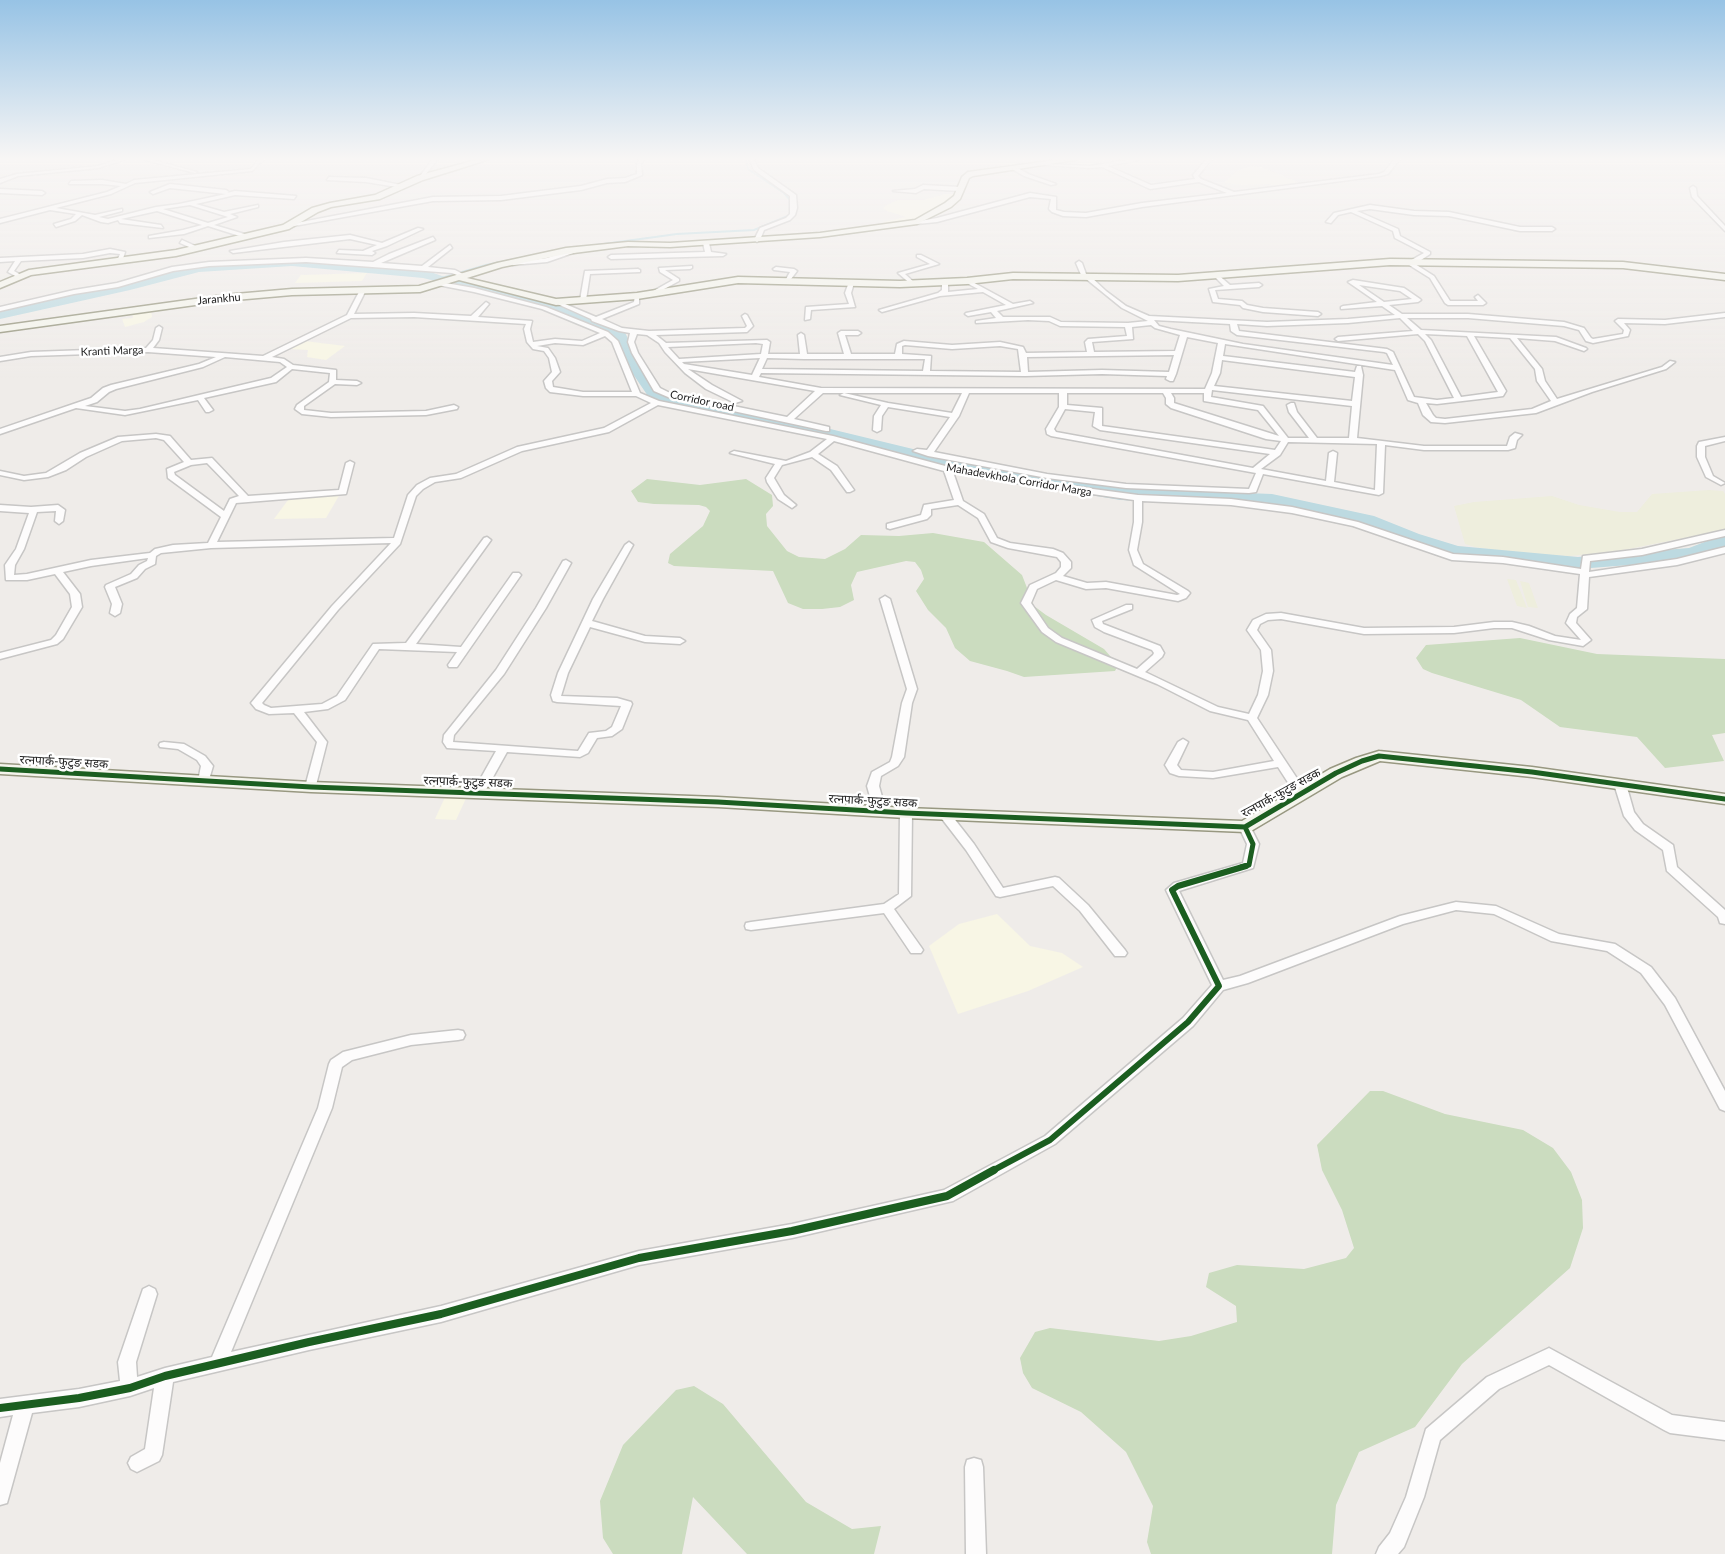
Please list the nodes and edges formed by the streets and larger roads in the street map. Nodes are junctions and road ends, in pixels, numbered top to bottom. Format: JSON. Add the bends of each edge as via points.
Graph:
{"nodes":[{"id":1,"x":181,"y":233,"type":"edge"},
{"id":2,"x":233,"y":233,"type":"edge"},
{"id":3,"x":260,"y":233,"type":"edge"},
{"id":4,"x":413,"y":233,"type":"edge"},
{"id":5,"x":760,"y":233,"type":"edge"},
{"id":6,"x":832,"y":233,"type":"edge"},
{"id":7,"x":1396,"y":233,"type":"edge"},
{"id":8,"x":371,"y":234,"type":"dead end"},
{"id":9,"x":246,"y":236,"type":"junction"},
{"id":10,"x":151,"y":237,"type":"dead end"},
{"id":11,"x":357,"y":237,"type":"junction"},
{"id":12,"x":433,"y":239,"type":"dead end"},
{"id":13,"x":757,"y":240,"type":"junction"},
{"id":14,"x":182,"y":242,"type":"dead end"},
{"id":15,"x":706,"y":243,"type":"junction"},
{"id":16,"x":386,"y":245,"type":"junction"},
{"id":17,"x":450,"y":247,"type":"dead end"},
{"id":18,"x":198,"y":249,"type":"junction"},
{"id":19,"x":233,"y":251,"type":"dead end"},
{"id":20,"x":338,"y":252,"type":"dead end"},
{"id":21,"x":365,"y":252,"type":"junction"},
{"id":22,"x":708,"y":254,"type":"junction"},
{"id":23,"x":723,"y":254,"type":"dead end"},
{"id":24,"x":391,"y":255,"type":"junction"},
{"id":25,"x":919,"y":256,"type":"dead end"},
{"id":26,"x":611,"y":258,"type":"dead end"},
{"id":27,"x":0,"y":260,"type":"edge"},
{"id":28,"x":19,"y":260,"type":"junction"},
{"id":29,"x":719,"y":260,"type":"dead end"},
{"id":30,"x":120,"y":261,"type":"junction"},
{"id":31,"x":1078,"y":263,"type":"dead end"},
{"id":32,"x":1411,"y":263,"type":"junction"},
{"id":33,"x":374,"y":264,"type":"junction"},
{"id":34,"x":690,"y":267,"type":"dead end"},
{"id":35,"x":422,"y":269,"type":"junction"},
{"id":36,"x":776,"y":269,"type":"dead end"},
{"id":37,"x":638,"y":271,"type":"dead end"},
{"id":38,"x":12,"y":273,"type":"junction"},
{"id":39,"x":458,"y":274,"type":"junction"},
{"id":40,"x":1216,"y":275,"type":"junction"},
{"id":41,"x":1086,"y":276,"type":"junction"},
{"id":42,"x":1725,"y":277,"type":"edge"},
{"id":43,"x":788,"y":281,"type":"junction"},
{"id":44,"x":966,"y":282,"type":"junction"},
{"id":45,"x":851,"y":283,"type":"junction"},
{"id":46,"x":944,"y":283,"type":"junction"},
{"id":47,"x":440,"y":284,"type":"junction"},
{"id":48,"x":913,"y":284,"type":"junction"},
{"id":49,"x":0,"y":285,"type":"edge"},
{"id":50,"x":1260,"y":285,"type":"dead end"},
{"id":51,"x":1229,"y":287,"type":"junction"},
{"id":52,"x":363,"y":290,"type":"junction"},
{"id":53,"x":981,"y":291,"type":"junction"},
{"id":54,"x":651,"y":294,"type":"junction"},
{"id":55,"x":940,"y":294,"type":"junction"},
{"id":56,"x":955,"y":294,"type":"junction"},
{"id":57,"x":637,"y":296,"type":"junction"},
{"id":58,"x":1478,"y":297,"type":"dead end"},
{"id":59,"x":583,"y":300,"type":"junction"},
{"id":60,"x":556,"y":302,"type":"junction"},
{"id":61,"x":966,"y":302,"type":"dead end"},
{"id":62,"x":1030,"y":303,"type":"dead end"},
{"id":63,"x":1384,"y":303,"type":"junction"},
{"id":64,"x":486,"y":304,"type":"dead end"},
{"id":65,"x":1012,"y":306,"type":"junction"},
{"id":66,"x":1343,"y":308,"type":"dead end"},
{"id":67,"x":0,"y":309,"type":"edge"},
{"id":68,"x":882,"y":310,"type":"dead end"},
{"id":69,"x":992,"y":310,"type":"junction"},
{"id":70,"x":968,"y":314,"type":"dead end"},
{"id":71,"x":1318,"y":314,"type":"dead end"},
{"id":72,"x":1725,"y":315,"type":"edge"},
{"id":73,"x":350,"y":316,"type":"junction"},
{"id":74,"x":745,"y":316,"type":"dead end"},
{"id":75,"x":1401,"y":316,"type":"junction"},
{"id":76,"x":473,"y":318,"type":"junction"},
{"id":77,"x":807,"y":318,"type":"dead end"},
{"id":78,"x":1001,"y":319,"type":"junction"},
{"id":79,"x":594,"y":320,"type":"junction"},
{"id":80,"x":1149,"y":321,"type":"junction"},
{"id":81,"x":978,"y":322,"type":"dead end"},
{"id":82,"x":1233,"y":322,"type":"junction"},
{"id":83,"x":1097,"y":325,"type":"junction"},
{"id":84,"x":1128,"y":326,"type":"junction"},
{"id":85,"x":159,"y":328,"type":"dead end"},
{"id":86,"x":0,"y":329,"type":"edge"},
{"id":87,"x":634,"y":331,"type":"junction"},
{"id":88,"x":1420,"y":332,"type":"junction"},
{"id":89,"x":606,"y":333,"type":"junction"},
{"id":90,"x":858,"y":333,"type":"dead end"},
{"id":91,"x":651,"y":334,"type":"junction"},
{"id":92,"x":1184,"y":334,"type":"junction"},
{"id":93,"x":1469,"y":334,"type":"junction"},
{"id":94,"x":801,"y":335,"type":"dead end"},
{"id":95,"x":1512,"y":336,"type":"junction"},
{"id":96,"x":1102,"y":339,"type":"junction"},
{"id":97,"x":1222,"y":341,"type":"junction"},
{"id":98,"x":1308,"y":341,"type":"junction"},
{"id":99,"x":662,"y":343,"type":"junction"},
{"id":100,"x":531,"y":344,"type":"junction"},
{"id":101,"x":1584,"y":349,"type":"dead end"},
{"id":102,"x":148,"y":350,"type":"junction"},
{"id":103,"x":1179,"y":353,"type":"junction"},
{"id":104,"x":1023,"y":355,"type":"junction"},
{"id":105,"x":1091,"y":355,"type":"junction"},
{"id":106,"x":224,"y":356,"type":"junction"},
{"id":107,"x":764,"y":356,"type":"junction"},
{"id":108,"x":848,"y":356,"type":"junction"},
{"id":109,"x":898,"y":356,"type":"junction"},
{"id":110,"x":804,"y":357,"type":"junction"},
{"id":111,"x":264,"y":358,"type":"junction"},
{"id":112,"x":1218,"y":358,"type":"junction"},
{"id":113,"x":0,"y":359,"type":"edge"},
{"id":114,"x":675,"y":360,"type":"junction"},
{"id":115,"x":1672,"y":362,"type":"dead end"},
{"id":116,"x":1359,"y":363,"type":"junction"},
{"id":117,"x":682,"y":366,"type":"junction"},
{"id":118,"x":291,"y":367,"type":"junction"},
{"id":119,"x":1397,"y":368,"type":"junction"},
{"id":120,"x":756,"y":374,"type":"junction"},
{"id":121,"x":926,"y":374,"type":"junction"},
{"id":122,"x":1025,"y":374,"type":"junction"},
{"id":123,"x":1172,"y":374,"type":"junction"},
{"id":124,"x":1359,"y":374,"type":"junction"},
{"id":125,"x":333,"y":382,"type":"junction"},
{"id":126,"x":357,"y":383,"type":"dead end"},
{"id":127,"x":820,"y":390,"type":"junction"},
{"id":128,"x":967,"y":390,"type":"junction"},
{"id":129,"x":1165,"y":390,"type":"junction"},
{"id":130,"x":1209,"y":390,"type":"junction"},
{"id":131,"x":1063,"y":391,"type":"junction"},
{"id":132,"x":636,"y":394,"type":"junction"},
{"id":133,"x":199,"y":396,"type":"junction"},
{"id":134,"x":1459,"y":400,"type":"junction"},
{"id":135,"x":738,"y":401,"type":"dead end"},
{"id":136,"x":1421,"y":402,"type":"junction"},
{"id":137,"x":1555,"y":402,"type":"junction"},
{"id":138,"x":657,"y":403,"type":"junction"},
{"id":139,"x":1356,"y":404,"type":"junction"},
{"id":140,"x":886,"y":405,"type":"junction"},
{"id":141,"x":74,"y":406,"type":"junction"},
{"id":142,"x":1063,"y":406,"type":"junction"},
{"id":143,"x":1290,"y":406,"type":"dead end"},
{"id":144,"x":454,"y":407,"type":"dead end"},
{"id":145,"x":209,"y":410,"type":"dead end"},
{"id":146,"x":956,"y":416,"type":"junction"},
{"id":147,"x":790,"y":420,"type":"junction"},
{"id":148,"x":877,"y":430,"type":"dead end"},
{"id":149,"x":0,"y":432,"type":"edge"},
{"id":150,"x":1518,"y":435,"type":"dead end"},
{"id":151,"x":833,"y":438,"type":"junction"},
{"id":152,"x":1725,"y":439,"type":"edge"},
{"id":153,"x":1286,"y":440,"type":"junction"},
{"id":154,"x":1315,"y":440,"type":"junction"},
{"id":155,"x":1353,"y":440,"type":"junction"},
{"id":156,"x":1380,"y":442,"type":"junction"},
{"id":157,"x":734,"y":453,"type":"dead end"},
{"id":158,"x":1277,"y":453,"type":"junction"},
{"id":159,"x":1334,"y":453,"type":"dead end"},
{"id":160,"x":813,"y":454,"type":"junction"},
{"id":161,"x":928,"y":454,"type":"junction"},
{"id":162,"x":189,"y":463,"type":"junction"},
{"id":163,"x":350,"y":463,"type":"dead end"},
{"id":164,"x":780,"y":464,"type":"junction"},
{"id":165,"x":948,"y":469,"type":"junction"},
{"id":166,"x":1257,"y":471,"type":"junction"},
{"id":167,"x":0,"y":473,"type":"edge"},
{"id":168,"x":1330,"y":484,"type":"junction"},
{"id":169,"x":1724,"y":484,"type":"edge"},
{"id":170,"x":850,"y":490,"type":"dead end"},
{"id":171,"x":245,"y":498,"type":"junction"},
{"id":172,"x":1138,"y":498,"type":"junction"},
{"id":173,"x":959,"y":502,"type":"junction"},
{"id":174,"x":792,"y":505,"type":"dead end"},
{"id":175,"x":0,"y":508,"type":"edge"},
{"id":176,"x":32,"y":510,"type":"junction"},
{"id":177,"x":226,"y":516,"type":"junction"},
{"id":178,"x":59,"y":521,"type":"dead end"},
{"id":179,"x":890,"y":526,"type":"dead end"},
{"id":180,"x":1725,"y":533,"type":"edge"},
{"id":181,"x":487,"y":540,"type":"dead end"},
{"id":182,"x":397,"y":542,"type":"junction"},
{"id":183,"x":211,"y":545,"type":"junction"},
{"id":184,"x":630,"y":545,"type":"dead end"},
{"id":185,"x":1725,"y":550,"type":"edge"},
{"id":186,"x":152,"y":555,"type":"junction"},
{"id":187,"x":566,"y":563,"type":"dead end"},
{"id":188,"x":1585,"y":570,"type":"junction"},
{"id":189,"x":58,"y":571,"type":"junction"},
{"id":190,"x":516,"y":575,"type":"dead end"},
{"id":191,"x":1057,"y":577,"type":"junction"},
{"id":192,"x":885,"y":599,"type":"dead end"},
{"id":193,"x":1129,"y":607,"type":"dead end"},
{"id":194,"x":115,"y":613,"type":"dead end"},
{"id":195,"x":587,"y":623,"type":"junction"},
{"id":196,"x":680,"y":641,"type":"dead end"},
{"id":197,"x":409,"y":646,"type":"junction"},
{"id":198,"x":464,"y":650,"type":"junction"},
{"id":199,"x":0,"y":656,"type":"edge"},
{"id":200,"x":453,"y":666,"type":"dead end"},
{"id":201,"x":1138,"y":673,"type":"junction"},
{"id":202,"x":297,"y":710,"type":"junction"},
{"id":203,"x":1252,"y":718,"type":"junction"},
{"id":204,"x":1183,"y":742,"type":"dead end"},
{"id":205,"x":164,"y":745,"type":"dead end"},
{"id":206,"x":503,"y":748,"type":"junction"},
{"id":207,"x":1281,"y":763,"type":"junction"},
{"id":208,"x":0,"y":768,"type":"edge"},
{"id":209,"x":204,"y":781,"type":"junction"},
{"id":210,"x":1620,"y":784,"type":"junction"},
{"id":211,"x":312,"y":787,"type":"junction"},
{"id":212,"x":479,"y":792,"type":"junction"},
{"id":213,"x":1302,"y":795,"type":"junction"},
{"id":214,"x":1725,"y":799,"type":"edge"},
{"id":215,"x":880,"y":811,"type":"junction"},
{"id":216,"x":906,"y":813,"type":"junction"},
{"id":217,"x":946,"y":815,"type":"junction"},
{"id":218,"x":1245,"y":827,"type":"junction"},
{"id":219,"x":887,"y":908,"type":"junction"},
{"id":220,"x":1725,"y":920,"type":"edge"},
{"id":221,"x":751,"y":926,"type":"dead end"},
{"id":222,"x":916,"y":950,"type":"dead end"},
{"id":223,"x":1120,"y":953,"type":"dead end"},
{"id":224,"x":1219,"y":986,"type":"junction"},
{"id":225,"x":458,"y":1035,"type":"dead end"},
{"id":226,"x":1725,"y":1105,"type":"edge"},
{"id":227,"x":149,"y":1294,"type":"dead end"},
{"id":228,"x":217,"y":1365,"type":"junction"},
{"id":229,"x":165,"y":1376,"type":"junction"},
{"id":230,"x":130,"y":1388,"type":"junction"},
{"id":231,"x":24,"y":1405,"type":"junction"},
{"id":232,"x":0,"y":1408,"type":"edge"},
{"id":233,"x":1725,"y":1431,"type":"edge"},
{"id":234,"x":138,"y":1463,"type":"dead end"},
{"id":235,"x":974,"y":1468,"type":"dead end"},
{"id":236,"x":0,"y":1496,"type":"edge"},
{"id":237,"x":976,"y":1554,"type":"edge"},
{"id":238,"x":1386,"y":1554,"type":"edge"}],
"edges":[{"from":1,"to":10,"type":"street"},
{"from":2,"to":9,"type":"street"},
{"from":3,"to":9,"type":"street"},
{"from":4,"to":16,"type":"street"},
{"from":5,"to":13,"type":"street"},
{"from":6,"to":13,"type":"street","name":"Jarankhu"},
{"from":7,"to":32,"type":"street","via":[[1397,237],[1428,253]]},
{"from":8,"to":11,"type":"street"},
{"from":9,"to":18,"type":"street"},
{"from":11,"to":16,"type":"street"},
{"from":11,"to":19,"type":"street"},
{"from":12,"to":24,"type":"street"},
{"from":13,"to":15,"type":"street","name":"Jarankhu"},
{"from":14,"to":18,"type":"street"},
{"from":15,"to":22,"type":"street"},
{"from":15,"to":39,"type":"street","name":"Jarankhu","via":[[628,244],[577,250]]},
{"from":16,"to":21,"type":"street"},
{"from":17,"to":35,"type":"street"},
{"from":18,"to":30,"type":"street"},
{"from":20,"to":21,"type":"street"},
{"from":21,"to":24,"type":"street"},
{"from":22,"to":23,"type":"street"},
{"from":22,"to":26,"type":"street"},
{"from":22,"to":29,"type":"street"},
{"from":24,"to":33,"type":"street"},
{"from":25,"to":48,"type":"street","via":[[936,264],[901,273]]},
{"from":27,"to":28,"type":"street"},
{"from":28,"to":30,"type":"street","via":[[110,251],[123,253]]},
{"from":28,"to":38,"type":"street"},
{"from":30,"to":38,"type":"street"},
{"from":31,"to":41,"type":"street"},
{"from":32,"to":40,"type":"street","via":[[1370,263]]},
{"from":32,"to":42,"type":"street","via":[[1623,265]]},
{"from":32,"to":58,"type":"street","via":[[1432,277],[1448,303],[1483,303]]},
{"from":33,"to":35,"type":"street"},
{"from":33,"to":67,"type":"street","via":[[309,258],[172,269],[118,285]]},
{"from":34,"to":54,"type":"street","via":[[662,268],[677,280]]},
{"from":35,"to":39,"type":"street"},
{"from":36,"to":43,"type":"street","via":[[794,271]]},
{"from":37,"to":59,"type":"street","via":[[588,272]]},
{"from":38,"to":49,"type":"street"},
{"from":39,"to":47,"type":"street","name":"Jarankhu"},
{"from":39,"to":60,"type":"street","via":[[467,281]]},
{"from":40,"to":41,"type":"street","via":[[1178,278]]},
{"from":40,"to":51,"type":"street"},
{"from":41,"to":44,"type":"street","via":[[1013,276]]},
{"from":41,"to":80,"type":"street","via":[[1124,307]]},
{"from":43,"to":45,"type":"street"},
{"from":43,"to":54,"type":"street","via":[[738,280]]},
{"from":44,"to":46,"type":"street"},
{"from":44,"to":53,"type":"street"},
{"from":45,"to":48,"type":"street"},
{"from":45,"to":77,"type":"street","via":[[848,293],[853,306],[808,308]]},
{"from":46,"to":48,"type":"street"},
{"from":46,"to":55,"type":"street","via":[[945,291]]},
{"from":47,"to":52,"type":"street","name":"Jarankhu","via":[[420,289]]},
{"from":47,"to":89,"type":"street","via":[[544,308]]},
{"from":50,"to":51,"type":"street"},
{"from":51,"to":71,"type":"street","via":[[1214,288],[1213,300],[1242,303],[1245,307],[1262,310]]},
{"from":52,"to":73,"type":"street"},
{"from":52,"to":86,"type":"street","name":"Jarankhu","via":[[292,292],[185,302]]},
{"from":53,"to":56,"type":"street"},
{"from":53,"to":65,"type":"street"},
{"from":54,"to":57,"type":"street"},
{"from":55,"to":56,"type":"street"},
{"from":55,"to":68,"type":"street"},
{"from":56,"to":61,"type":"street"},
{"from":57,"to":59,"type":"street"},
{"from":57,"to":79,"type":"street","via":[[637,303]]},
{"from":59,"to":60,"type":"street"},
{"from":60,"to":79,"type":"street"},
{"from":62,"to":65,"type":"street"},
{"from":63,"to":63,"type":"street","via":[[1359,288],[1351,282],[1402,289],[1418,300]]},
{"from":63,"to":66,"type":"street"},
{"from":63,"to":75,"type":"street"},
{"from":64,"to":76,"type":"street"},
{"from":65,"to":69,"type":"street"},
{"from":69,"to":70,"type":"street"},
{"from":69,"to":78,"type":"street"},
{"from":72,"to":75,"type":"street","via":[[1665,322],[1618,321],[1627,330],[1626,335],[1593,341],[1588,340],[1582,329],[1564,324],[1468,316]]},
{"from":73,"to":76,"type":"street"},
{"from":73,"to":111,"type":"street"},
{"from":74,"to":91,"type":"street","via":[[750,326],[747,330]]},
{"from":75,"to":82,"type":"street","via":[[1267,324]]},
{"from":75,"to":88,"type":"street"},
{"from":76,"to":100,"type":"street","via":[[530,322],[526,329]]},
{"from":78,"to":81,"type":"street"},
{"from":78,"to":83,"type":"street","via":[[1028,318],[1058,324]]},
{"from":79,"to":87,"type":"street"},
{"from":80,"to":82,"type":"street"},
{"from":80,"to":84,"type":"street"},
{"from":80,"to":92,"type":"street","via":[[1157,327]]},
{"from":82,"to":98,"type":"street","via":[[1236,333]]},
{"from":83,"to":84,"type":"street"},
{"from":83,"to":96,"type":"street"},
{"from":84,"to":96,"type":"street","via":[[1129,339]]},
{"from":85,"to":102,"type":"street","via":[[156,340]]},
{"from":87,"to":91,"type":"street"},
{"from":87,"to":147,"type":"street","name":"Corridor road","via":[[631,342],[657,389],[668,395]]},
{"from":88,"to":93,"type":"street"},
{"from":88,"to":98,"type":"street"},
{"from":88,"to":134,"type":"street","via":[[1428,340]]},
{"from":89,"to":100,"type":"street","via":[[583,343],[555,341]]},
{"from":89,"to":132,"type":"street","via":[[615,342]]},
{"from":90,"to":108,"type":"street","via":[[842,333]]},
{"from":91,"to":99,"type":"street"},
{"from":92,"to":97,"type":"street"},
{"from":92,"to":103,"type":"street"},
{"from":93,"to":95,"type":"street"},
{"from":93,"to":134,"type":"street","via":[[1502,391],[1500,394]]},
{"from":94,"to":110,"type":"street"},
{"from":95,"to":101,"type":"street","via":[[1556,339]]},
{"from":95,"to":137,"type":"street","via":[[1538,369],[1541,381]]},
{"from":96,"to":105,"type":"street","via":[[1088,342]]},
{"from":97,"to":112,"type":"street"},
{"from":97,"to":116,"type":"street"},
{"from":98,"to":119,"type":"street","via":[[1386,350]]},
{"from":99,"to":107,"type":"street","via":[[762,341],[767,342]]},
{"from":99,"to":114,"type":"street"},
{"from":100,"to":132,"type":"street","via":[[535,348],[546,349],[552,358],[556,372],[548,381],[552,390],[583,394]]},
{"from":102,"to":106,"type":"street","name":"Kranti Marga"},
{"from":102,"to":113,"type":"street","name":"Kranti Marga","via":[[31,354]]},
{"from":103,"to":105,"type":"street"},
{"from":103,"to":123,"type":"street"},
{"from":104,"to":105,"type":"street"},
{"from":104,"to":109,"type":"street","via":[[1021,348],[1000,344],[952,347],[904,343],[899,345]]},
{"from":104,"to":122,"type":"street"},
{"from":106,"to":111,"type":"street","name":"Kranti Marga"},
{"from":106,"to":141,"type":"street","via":[[201,366],[114,387],[94,400]]},
{"from":107,"to":110,"type":"street"},
{"from":107,"to":114,"type":"street"},
{"from":107,"to":120,"type":"street"},
{"from":108,"to":109,"type":"street"},
{"from":108,"to":110,"type":"street"},
{"from":109,"to":121,"type":"street","via":[[929,357]]},
{"from":111,"to":118,"type":"street","name":"Kranti Marga","via":[[282,360]]},
{"from":112,"to":124,"type":"street"},
{"from":112,"to":130,"type":"street"},
{"from":114,"to":117,"type":"street"},
{"from":115,"to":137,"type":"street","via":[[1664,368]]},
{"from":116,"to":119,"type":"street"},
{"from":116,"to":124,"type":"street"},
{"from":117,"to":120,"type":"street"},
{"from":117,"to":135,"type":"street","via":[[709,386]]},
{"from":118,"to":125,"type":"street","name":"Kranti Marga","via":[[334,371]]},
{"from":118,"to":133,"type":"street","via":[[273,380]]},
{"from":119,"to":136,"type":"street","via":[[1411,398]]},
{"from":120,"to":121,"type":"street"},
{"from":120,"to":127,"type":"street"},
{"from":121,"to":122,"type":"street"},
{"from":122,"to":123,"type":"street"},
{"from":123,"to":129,"type":"street"},
{"from":124,"to":139,"type":"street"},
{"from":125,"to":126,"type":"street"},
{"from":125,"to":144,"type":"street","via":[[329,388],[301,404],[299,409],[331,415],[426,413]]},
{"from":127,"to":128,"type":"street"},
{"from":127,"to":140,"type":"street"},
{"from":127,"to":147,"type":"street"},
{"from":128,"to":131,"type":"street"},
{"from":128,"to":146,"type":"street"},
{"from":129,"to":130,"type":"street"},
{"from":129,"to":131,"type":"street"},
{"from":129,"to":153,"type":"street","via":[[1170,404],[1174,406]]},
{"from":130,"to":139,"type":"street"},
{"from":130,"to":153,"type":"street","via":[[1207,400],[1260,408]]},
{"from":131,"to":142,"type":"street"},
{"from":132,"to":138,"type":"street","name":"Mahadevkhola Corridor Marga"},
{"from":133,"to":141,"type":"street","via":[[174,404],[125,412]]},
{"from":133,"to":145,"type":"street"},
{"from":134,"to":136,"type":"street"},
{"from":136,"to":137,"type":"street","via":[[1430,417],[1445,421],[1533,411]]},
{"from":138,"to":151,"type":"street","name":"Mahadevkhola Corridor Marga"},
{"from":138,"to":182,"type":"street","via":[[606,430],[520,449],[467,473],[433,480],[412,495]]},
{"from":139,"to":155,"type":"street"},
{"from":140,"to":146,"type":"street"},
{"from":140,"to":148,"type":"street","via":[[878,416]]},
{"from":141,"to":149,"type":"street"},
{"from":142,"to":158,"type":"street","via":[[1099,410],[1097,426],[1100,428]]},
{"from":142,"to":166,"type":"street","via":[[1050,429],[1054,434]]},
{"from":143,"to":154,"type":"street"},
{"from":146,"to":161,"type":"street"},
{"from":147,"to":161,"type":"street","name":"Corridor road"},
{"from":150,"to":156,"type":"street","via":[[1508,448],[1424,448]]},
{"from":151,"to":160,"type":"street"},
{"from":151,"to":165,"type":"street","name":"Mahadevkhola Corridor Marga"},
{"from":152,"to":169,"type":"street","via":[[1701,446],[1701,456],[1710,477]]},
{"from":153,"to":154,"type":"street"},
{"from":153,"to":158,"type":"street"},
{"from":154,"to":155,"type":"street"},
{"from":155,"to":156,"type":"street"},
{"from":156,"to":168,"type":"street","via":[[1379,493]]},
{"from":157,"to":164,"type":"street"},
{"from":158,"to":166,"type":"street"},
{"from":159,"to":168,"type":"street"},
{"from":160,"to":164,"type":"street"},
{"from":160,"to":170,"type":"street","via":[[834,468]]},
{"from":161,"to":166,"type":"street","name":"Corridor road","via":[[1070,480],[1186,489],[1254,490]]},
{"from":162,"to":167,"type":"street","via":[[167,438],[148,436],[109,444],[48,474],[24,478]]},
{"from":162,"to":171,"type":"street","via":[[209,460]]},
{"from":162,"to":177,"type":"street","via":[[170,471],[171,476]]},
{"from":163,"to":171,"type":"street","via":[[342,493]]},
{"from":164,"to":174,"type":"street","via":[[770,478],[771,482],[781,497]]},
{"from":165,"to":172,"type":"street","name":"Mahadevkhola Corridor Marga"},
{"from":165,"to":173,"type":"street"},
{"from":166,"to":168,"type":"street"},
{"from":171,"to":177,"type":"street","via":[[233,501]]},
{"from":172,"to":188,"type":"street","name":"Mahadevkhola Corridor Marga","via":[[1230,502],[1292,510],[1355,524],[1452,557]]},
{"from":172,"to":191,"type":"street","via":[[1138,522],[1132,550],[1139,565],[1176,587],[1184,593],[1183,596],[1178,598],[1106,585],[1086,586]]},
{"from":173,"to":179,"type":"street","via":[[927,507],[927,515]]},
{"from":173,"to":191,"type":"street","via":[[981,516],[999,543],[1060,555],[1066,562],[1066,568]]},
{"from":175,"to":176,"type":"street"},
{"from":176,"to":178,"type":"street","via":[[58,508],[61,510]]},
{"from":176,"to":189,"type":"street","via":[[30,526],[10,565],[9,578]]},
{"from":177,"to":183,"type":"street"},
{"from":180,"to":188,"type":"street","via":[[1642,552],[1586,558]]},
{"from":181,"to":197,"type":"street"},
{"from":182,"to":183,"type":"street"},
{"from":182,"to":202,"type":"street","via":[[335,608],[256,703],[268,711]]},
{"from":183,"to":186,"type":"street","via":[[173,548]]},
{"from":184,"to":195,"type":"street"},
{"from":185,"to":188,"type":"street","via":[[1677,562]]},
{"from":186,"to":189,"type":"street"},
{"from":186,"to":194,"type":"street","via":[[152,562],[134,576],[111,585],[117,604]]},
{"from":187,"to":206,"type":"street","via":[[500,672],[449,736],[448,742],[451,746]]},
{"from":188,"to":203,"type":"street","via":[[1582,609],[1573,616],[1571,623],[1586,640],[1583,642],[1552,638],[1512,625],[1494,624],[1454,630],[1364,631],[1281,616],[1256,622],[1252,630],[1266,650],[1268,671],[1263,695]]},
{"from":189,"to":199,"type":"street","via":[[75,594],[77,607],[60,637],[54,642]]},
{"from":190,"to":198,"type":"street"},
{"from":191,"to":201,"type":"street","via":[[1033,587],[1026,603],[1045,630],[1059,640]]},
{"from":192,"to":215,"type":"street","via":[[912,689],[898,757],[894,764],[876,774],[873,786]]},
{"from":193,"to":201,"type":"street","via":[[1097,620],[1098,625],[1107,630],[1156,648],[1157,657]]},
{"from":195,"to":196,"type":"street","via":[[645,639]]},
{"from":195,"to":206,"type":"street","via":[[563,673],[557,699],[627,704],[617,729],[608,734],[594,734],[580,754]]},
{"from":197,"to":198,"type":"street"},
{"from":197,"to":202,"type":"street","via":[[376,646],[341,698],[324,707]]},
{"from":198,"to":200,"type":"street"},
{"from":201,"to":203,"type":"street","via":[[1214,709]]},
{"from":202,"to":211,"type":"street","via":[[322,742]]},
{"from":203,"to":207,"type":"street"},
{"from":204,"to":207,"type":"street","via":[[1171,765],[1179,773],[1213,775]]},
{"from":205,"to":209,"type":"street","via":[[180,746],[201,758],[207,766]]},
{"from":206,"to":212,"type":"street"},
{"from":207,"to":213,"type":"street"},
{"from":208,"to":209,"type":"street","name":"रत्नपार्क-फुटुङ सडक"},
{"from":209,"to":211,"type":"street","name":"रत्नपार्क-फुटुङ सडक"},
{"from":210,"to":213,"type":"street","name":"रत्नपार्क-फुटुङ सडक","via":[[1379,756],[1336,773]]},
{"from":210,"to":214,"type":"street","name":"रत्नपार्क-फुटुङ सडक"},
{"from":210,"to":220,"type":"street","via":[[1628,812],[1639,827],[1669,848],[1671,868]]},
{"from":211,"to":212,"type":"street","name":"रत्नपार्क-फुटुङ सडक"},
{"from":212,"to":215,"type":"street","name":"रत्नपार्क-फुटुङ सडक"},
{"from":213,"to":218,"type":"street","name":"रत्नपार्क-फुटुङ सडक"},
{"from":215,"to":216,"type":"street","name":"रत्नपार्क-फुटुङ सडक"},
{"from":216,"to":217,"type":"street","name":"रत्नपार्क-फुटुङ सडक"},
{"from":216,"to":219,"type":"street","via":[[905,896]]},
{"from":217,"to":218,"type":"street","name":"रत्नपार्क-फुटुङ सडक"},
{"from":217,"to":223,"type":"street","via":[[1000,892],[1055,881],[1084,908]]},
{"from":218,"to":224,"type":"street","via":[[1253,844],[1249,865],[1172,890]]},
{"from":219,"to":221,"type":"street"},
{"from":219,"to":222,"type":"street"},
{"from":224,"to":226,"type":"street","via":[[1243,980],[1400,920],[1456,906],[1496,910],[1556,938],[1610,947],[1646,970],[1670,1002]]},
{"from":224,"to":228,"type":"street","via":[[1188,1022],[1050,1140],[947,1196],[792,1231],[639,1258],[441,1314]]},
{"from":225,"to":228,"type":"street","via":[[411,1040],[348,1056],[336,1064],[325,1108]]},
{"from":227,"to":230,"type":"street","via":[[127,1362]]},
{"from":228,"to":229,"type":"street"},
{"from":229,"to":230,"type":"street"},
{"from":229,"to":234,"type":"street","via":[[152,1455]]},
{"from":230,"to":231,"type":"street"},
{"from":231,"to":232,"type":"street"},
{"from":231,"to":236,"type":"street"},
{"from":233,"to":238,"type":"street","via":[[1670,1424],[1549,1356],[1493,1383],[1432,1435],[1415,1497],[1397,1540]]},
{"from":235,"to":237,"type":"street"}]}
